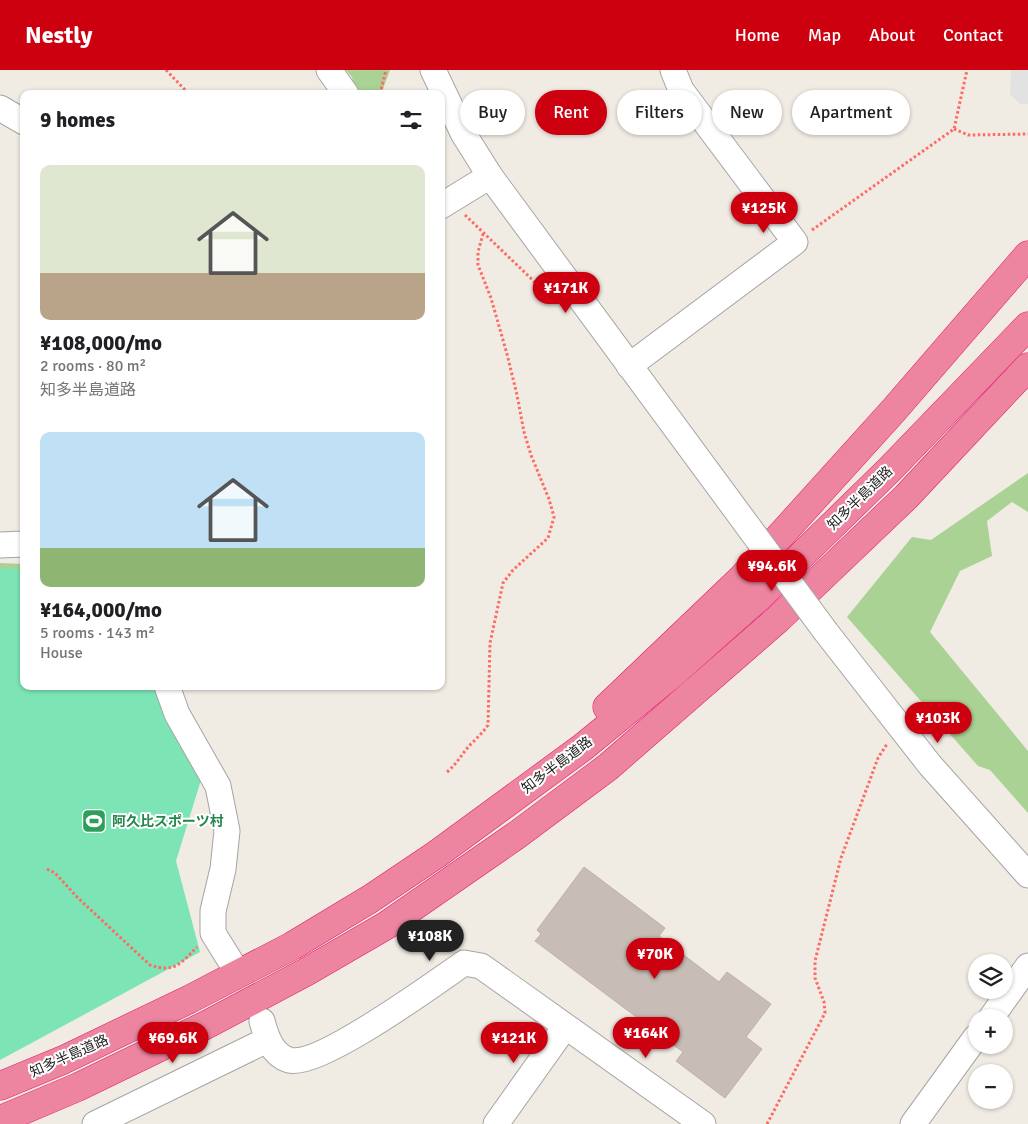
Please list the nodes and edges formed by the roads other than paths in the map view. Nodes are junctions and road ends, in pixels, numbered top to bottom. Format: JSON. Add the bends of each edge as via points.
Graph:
{"nodes":[{"id":1,"x":329,"y":70,"type":"edge"},
{"id":2,"x":433,"y":70,"type":"edge"},
{"id":3,"x":673,"y":70,"type":"edge"},
{"id":4,"x":343,"y":90,"type":"edge"},
{"id":5,"x":443,"y":90,"type":"edge"},
{"id":6,"x":445,"y":95,"type":"edge"},
{"id":7,"x":0,"y":108,"type":"edge"},
{"id":8,"x":20,"y":120,"type":"edge"},
{"id":9,"x":490,"y":176,"type":"junction"},
{"id":10,"x":445,"y":202,"type":"edge"},
{"id":11,"x":1028,"y":255,"type":"edge"},
{"id":12,"x":1028,"y":326,"type":"edge"},
{"id":13,"x":629,"y":366,"type":"junction"},
{"id":14,"x":1028,"y":367,"type":"edge"},
{"id":15,"x":20,"y":544,"type":"edge"},
{"id":16,"x":0,"y":545,"type":"edge"},
{"id":17,"x":168,"y":690,"type":"edge"},
{"id":18,"x":497,"y":810,"type":"junction"},
{"id":19,"x":1028,"y":875,"type":"edge"},
{"id":20,"x":231,"y":962,"type":"dead end"},
{"id":21,"x":1028,"y":966,"type":"edge"},
{"id":22,"x":997,"y":1009,"type":"edge"},
{"id":23,"x":565,"y":1027,"type":"junction"},
{"id":24,"x":968,"y":1048,"type":"edge"},
{"id":25,"x":0,"y":1086,"type":"edge"},
{"id":26,"x":0,"y":1120,"type":"edge"},
{"id":27,"x":95,"y":1124,"type":"edge"},
{"id":28,"x":496,"y":1124,"type":"edge"},
{"id":29,"x":703,"y":1124,"type":"edge"},
{"id":30,"x":913,"y":1124,"type":"edge"}],
"edges":[{"from":1,"to":4,"type":"street"},
{"from":2,"to":5,"type":"street"},
{"from":3,"to":13,"type":"street","via":[[681,90],[795,242]]},
{"from":6,"to":9,"type":"street","via":[[463,133]]},
{"from":7,"to":8,"type":"street"},
{"from":9,"to":10,"type":"street"},
{"from":9,"to":13,"type":"street"},
{"from":11,"to":18,"type":"highway","via":[[742,578],[608,706],[524,776]]},
{"from":12,"to":18,"type":"highway","name":"知多半島道路","via":[[890,469],[761,595],[583,747]]},
{"from":13,"to":19,"type":"street","bridge":true,"via":[[901,729]]},
{"from":14,"to":26,"type":"highway","via":[[906,497],[778,619],[608,767],[514,837],[387,925],[306,972],[87,1083]]},
{"from":15,"to":16,"type":"street"},
{"from":17,"to":20,"type":"street","via":[[177,714],[218,786],[228,831],[213,911],[213,933]]},
{"from":18,"to":25,"type":"highway","name":"知多半島道路","via":[[370,899],[292,946],[182,1004]]},
{"from":21,"to":22,"type":"street"},
{"from":23,"to":27,"type":"street","via":[[482,966],[464,963],[354,1037],[316,1056],[299,1061],[288,1060],[277,1054],[265,1031]]},
{"from":23,"to":28,"type":"street"},
{"from":23,"to":29,"type":"street"},
{"from":24,"to":30,"type":"street"}]}
